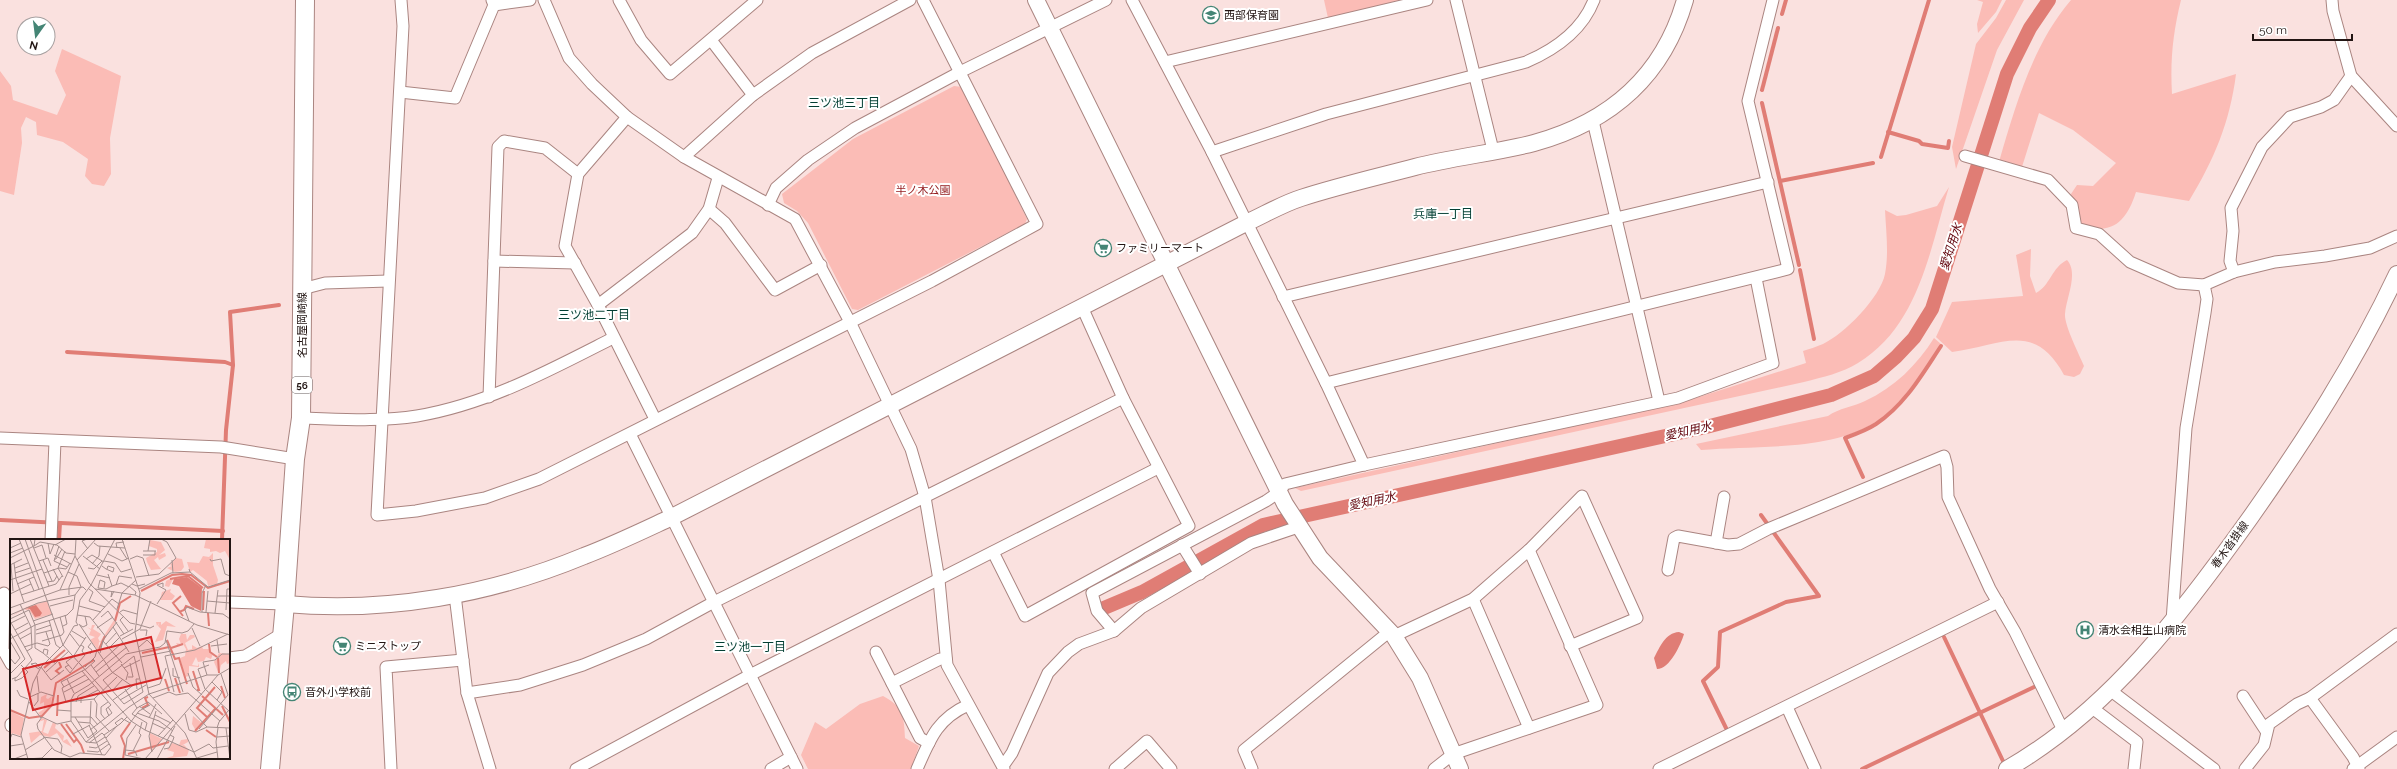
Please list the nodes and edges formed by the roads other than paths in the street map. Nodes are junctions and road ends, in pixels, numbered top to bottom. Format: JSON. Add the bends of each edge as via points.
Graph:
{"nodes":[{"id":1,"x":305,"y":0,"type":"edge"},
{"id":2,"x":401,"y":0,"type":"edge"},
{"id":3,"x":530,"y":0,"type":"edge"},
{"id":4,"x":544,"y":0,"type":"edge"},
{"id":5,"x":619,"y":0,"type":"edge"},
{"id":6,"x":757,"y":0,"type":"edge"},
{"id":7,"x":910,"y":0,"type":"edge"},
{"id":8,"x":923,"y":0,"type":"edge"},
{"id":9,"x":1036,"y":0,"type":"edge"},
{"id":10,"x":1106,"y":0,"type":"edge"},
{"id":11,"x":1132,"y":0,"type":"edge"},
{"id":12,"x":1428,"y":0,"type":"edge"},
{"id":13,"x":1456,"y":0,"type":"edge"},
{"id":14,"x":1594,"y":0,"type":"edge"},
{"id":15,"x":1685,"y":0,"type":"edge"},
{"id":16,"x":1773,"y":0,"type":"edge"},
{"id":17,"x":2332,"y":0,"type":"edge"},
{"id":18,"x":493,"y":3,"type":"edge"},
{"id":19,"x":1050,"y":29,"type":"junction"},
{"id":20,"x":711,"y":40,"type":"junction"},
{"id":21,"x":1165,"y":62,"type":"junction"},
{"id":22,"x":960,"y":72,"type":"junction"},
{"id":23,"x":1475,"y":75,"type":"junction"},
{"id":24,"x":2351,"y":76,"type":"junction"},
{"id":25,"x":400,"y":92,"type":"junction"},
{"id":26,"x":753,"y":95,"type":"junction"},
{"id":27,"x":627,"y":116,"type":"junction"},
{"id":28,"x":1593,"y":121,"type":"junction"},
{"id":29,"x":2397,"y":126,"type":"edge"},
{"id":30,"x":1493,"y":150,"type":"junction"},
{"id":31,"x":1212,"y":152,"type":"junction"},
{"id":32,"x":1966,"y":156,"type":"dead end"},
{"id":33,"x":684,"y":157,"type":"junction"},
{"id":34,"x":578,"y":174,"type":"junction"},
{"id":35,"x":718,"y":178,"type":"junction"},
{"id":36,"x":1768,"y":182,"type":"junction"},
{"id":37,"x":768,"y":205,"type":"junction"},
{"id":38,"x":709,"y":209,"type":"junction"},
{"id":39,"x":1616,"y":217,"type":"junction"},
{"id":40,"x":1246,"y":223,"type":"junction"},
{"id":41,"x":2397,"y":236,"type":"edge"},
{"id":42,"x":494,"y":261,"type":"junction"},
{"id":43,"x":575,"y":263,"type":"junction"},
{"id":44,"x":821,"y":265,"type":"junction"},
{"id":45,"x":1166,"y":265,"type":"junction"},
{"id":46,"x":2234,"y":272,"type":"junction"},
{"id":47,"x":2397,"y":274,"type":"edge"},
{"id":48,"x":1756,"y":278,"type":"junction"},
{"id":49,"x":388,"y":281,"type":"junction"},
{"id":50,"x":2204,"y":285,"type":"junction"},
{"id":51,"x":302,"y":289,"type":"junction"},
{"id":52,"x":1283,"y":297,"type":"junction"},
{"id":53,"x":598,"y":305,"type":"junction"},
{"id":54,"x":1082,"y":307,"type":"junction"},
{"id":55,"x":1637,"y":308,"type":"junction"},
{"id":56,"x":850,"y":322,"type":"junction"},
{"id":57,"x":613,"y":338,"type":"junction"},
{"id":58,"x":1326,"y":382,"type":"junction"},
{"id":59,"x":489,"y":397,"type":"junction"},
{"id":60,"x":1123,"y":398,"type":"junction"},
{"id":61,"x":1659,"y":401,"type":"junction"},
{"id":62,"x":891,"y":406,"type":"junction"},
{"id":63,"x":302,"y":418,"type":"junction"},
{"id":64,"x":382,"y":419,"type":"junction"},
{"id":65,"x":655,"y":419,"type":"junction"},
{"id":66,"x":630,"y":434,"type":"junction"},
{"id":67,"x":0,"y":438,"type":"edge"},
{"id":68,"x":55,"y":441,"type":"junction"},
{"id":69,"x":295,"y":459,"type":"junction"},
{"id":70,"x":1364,"y":465,"type":"junction"},
{"id":71,"x":1158,"y":468,"type":"junction"},
{"id":72,"x":925,"y":497,"type":"junction"},
{"id":73,"x":1724,"y":497,"type":"dead end"},
{"id":74,"x":1282,"y":498,"type":"junction"},
{"id":75,"x":670,"y":518,"type":"junction"},
{"id":76,"x":1298,"y":527,"type":"junction"},
{"id":77,"x":51,"y":539,"type":"edge"},
{"id":78,"x":1716,"y":543,"type":"junction"},
{"id":79,"x":1182,"y":545,"type":"junction"},
{"id":80,"x":1528,"y":550,"type":"junction"},
{"id":81,"x":993,"y":552,"type":"junction"},
{"id":82,"x":1668,"y":570,"type":"dead end"},
{"id":83,"x":1200,"y":574,"type":"junction"},
{"id":84,"x":939,"y":580,"type":"junction"},
{"id":85,"x":5,"y":593,"type":"edge"},
{"id":86,"x":455,"y":595,"type":"junction"},
{"id":87,"x":1473,"y":599,"type":"junction"},
{"id":88,"x":230,"y":602,"type":"edge"},
{"id":89,"x":714,"y":602,"type":"junction"},
{"id":90,"x":1998,"y":602,"type":"junction"},
{"id":91,"x":285,"y":604,"type":"junction"},
{"id":92,"x":2172,"y":621,"type":"junction"},
{"id":93,"x":1114,"y":631,"type":"junction"},
{"id":94,"x":283,"y":633,"type":"junction"},
{"id":95,"x":1392,"y":634,"type":"junction"},
{"id":96,"x":2397,"y":634,"type":"edge"},
{"id":97,"x":1570,"y":646,"type":"junction"},
{"id":98,"x":1,"y":652,"type":"edge"},
{"id":99,"x":876,"y":652,"type":"dead end"},
{"id":100,"x":230,"y":658,"type":"edge"},
{"id":101,"x":946,"y":659,"type":"junction"},
{"id":102,"x":463,"y":660,"type":"junction"},
{"id":103,"x":10,"y":663,"type":"edge"},
{"id":104,"x":750,"y":675,"type":"junction"},
{"id":105,"x":892,"y":683,"type":"junction"},
{"id":106,"x":2110,"y":690,"type":"junction"},
{"id":107,"x":467,"y":693,"type":"junction"},
{"id":108,"x":2243,"y":696,"type":"dead end"},
{"id":109,"x":2310,"y":698,"type":"junction"},
{"id":110,"x":968,"y":705,"type":"junction"},
{"id":111,"x":1787,"y":707,"type":"junction"},
{"id":112,"x":2091,"y":707,"type":"junction"},
{"id":113,"x":1529,"y":728,"type":"junction"},
{"id":114,"x":2063,"y":730,"type":"junction"},
{"id":115,"x":2266,"y":731,"type":"junction"},
{"id":116,"x":2397,"y":737,"type":"edge"},
{"id":117,"x":929,"y":743,"type":"junction"},
{"id":118,"x":1453,"y":754,"type":"junction"},
{"id":119,"x":791,"y":757,"type":"junction"},
{"id":120,"x":1004,"y":768,"type":"edge"},
{"id":121,"x":2356,"y":768,"type":"edge"},
{"id":122,"x":270,"y":769,"type":"edge"},
{"id":123,"x":391,"y":769,"type":"edge"},
{"id":124,"x":490,"y":769,"type":"edge"},
{"id":125,"x":576,"y":769,"type":"edge"},
{"id":126,"x":771,"y":769,"type":"edge"},
{"id":127,"x":797,"y":769,"type":"edge"},
{"id":128,"x":917,"y":769,"type":"edge"},
{"id":129,"x":1115,"y":769,"type":"edge"},
{"id":130,"x":1172,"y":769,"type":"edge"},
{"id":131,"x":1252,"y":769,"type":"edge"},
{"id":132,"x":1434,"y":769,"type":"edge"},
{"id":133,"x":1460,"y":769,"type":"edge"},
{"id":134,"x":1659,"y":769,"type":"edge"},
{"id":135,"x":1815,"y":769,"type":"edge"},
{"id":136,"x":2007,"y":769,"type":"edge"},
{"id":137,"x":2134,"y":769,"type":"edge"},
{"id":138,"x":2214,"y":769,"type":"edge"},
{"id":139,"x":2245,"y":769,"type":"edge"}],
"edges":[{"from":1,"to":51,"type":"main road","name":"名古屋岡崎線","number":"56"},
{"from":2,"to":25,"type":"street","via":[[403,26]]},
{"from":3,"to":18,"type":"street"},
{"from":4,"to":27,"type":"street","via":[[569,58],[592,84]]},
{"from":5,"to":20,"type":"street","via":[[641,40],[670,74]]},
{"from":6,"to":20,"type":"street"},
{"from":7,"to":26,"type":"street","via":[[812,53]]},
{"from":8,"to":22,"type":"street"},
{"from":9,"to":19,"type":"street"},
{"from":10,"to":19,"type":"street"},
{"from":11,"to":21,"type":"street"},
{"from":12,"to":21,"type":"street"},
{"from":13,"to":23,"type":"street"},
{"from":14,"to":23,"type":"street","via":[[1575,29],[1554,48],[1526,62]]},
{"from":15,"to":28,"type":"street","via":[[1673,34],[1654,68],[1626,96]]},
{"from":16,"to":36,"type":"street","via":[[1748,100]]},
{"from":17,"to":24,"type":"street"},
{"from":18,"to":25,"type":"street","via":[[455,98]]},
{"from":19,"to":22,"type":"street"},
{"from":19,"to":45,"type":"street"},
{"from":20,"to":26,"type":"street"},
{"from":21,"to":31,"type":"street"},
{"from":22,"to":37,"type":"street","via":[[855,128],[808,160],[776,188]]},
{"from":22,"to":56,"type":"street","via":[[1037,224]]},
{"from":23,"to":30,"type":"street"},
{"from":23,"to":31,"type":"street","via":[[1326,114]]},
{"from":24,"to":29,"type":"street"},
{"from":24,"to":46,"type":"street","via":[[2334,100],[2290,117],[2262,147],[2231,208],[2233,232],[2230,261]]},
{"from":25,"to":49,"type":"street"},
{"from":26,"to":33,"type":"street"},
{"from":27,"to":33,"type":"street"},
{"from":27,"to":34,"type":"street"},
{"from":28,"to":30,"type":"street","via":[[1534,143]]},
{"from":28,"to":39,"type":"street"},
{"from":30,"to":40,"type":"street","via":[[1416,167],[1300,198]]},
{"from":31,"to":40,"type":"street"},
{"from":32,"to":50,"type":"street","via":[[2048,180],[2072,205],[2076,228],[2099,234],[2130,262],[2178,283]]},
{"from":33,"to":35,"type":"street"},
{"from":34,"to":42,"type":"street","via":[[545,148],[504,142],[498,147]]},
{"from":34,"to":43,"type":"street","via":[[565,246]]},
{"from":35,"to":37,"type":"street"},
{"from":35,"to":38,"type":"street"},
{"from":36,"to":39,"type":"street"},
{"from":36,"to":48,"type":"street","via":[[1788,269]]},
{"from":37,"to":44,"type":"street","via":[[795,219]]},
{"from":38,"to":44,"type":"street","via":[[725,223],[775,290]]},
{"from":38,"to":53,"type":"street","via":[[692,233]]},
{"from":39,"to":52,"type":"street"},
{"from":39,"to":55,"type":"street"},
{"from":40,"to":45,"type":"street"},
{"from":40,"to":52,"type":"street"},
{"from":41,"to":46,"type":"street","via":[[2370,248],[2276,262]]},
{"from":42,"to":43,"type":"street"},
{"from":42,"to":59,"type":"street"},
{"from":43,"to":53,"type":"street"},
{"from":44,"to":56,"type":"street"},
{"from":45,"to":54,"type":"street"},
{"from":45,"to":74,"type":"street"},
{"from":46,"to":50,"type":"street"},
{"from":47,"to":92,"type":"street","name":"春木沓掛線","via":[[2374,323],[2328,402],[2227,549]]},
{"from":48,"to":55,"type":"street"},
{"from":48,"to":61,"type":"street","via":[[1773,363],[1678,398]]},
{"from":49,"to":51,"type":"street","via":[[325,283]]},
{"from":49,"to":64,"type":"street"},
{"from":50,"to":92,"type":"street","via":[[2206,306],[2186,428]]},
{"from":51,"to":63,"type":"main road","name":"名古屋岡崎線","number":"56"},
{"from":52,"to":58,"type":"street"},
{"from":53,"to":57,"type":"street"},
{"from":54,"to":60,"type":"street"},
{"from":54,"to":62,"type":"street"},
{"from":55,"to":58,"type":"street"},
{"from":55,"to":61,"type":"street"},
{"from":56,"to":62,"type":"street"},
{"from":56,"to":65,"type":"street"},
{"from":57,"to":59,"type":"street","via":[[533,379]]},
{"from":57,"to":65,"type":"street"},
{"from":58,"to":70,"type":"street"},
{"from":59,"to":64,"type":"street","via":[[444,411]]},
{"from":60,"to":71,"type":"street"},
{"from":60,"to":72,"type":"street"},
{"from":61,"to":70,"type":"street"},
{"from":62,"to":72,"type":"street","via":[[911,449]]},
{"from":62,"to":75,"type":"street"},
{"from":63,"to":64,"type":"street"},
{"from":63,"to":69,"type":"main road","name":"名古屋岡崎線","number":"56"},
{"from":64,"to":66,"type":"street","via":[[378,515],[416,511],[485,498],[539,479]]},
{"from":65,"to":66,"type":"street"},
{"from":66,"to":75,"type":"street"},
{"from":67,"to":68,"type":"street"},
{"from":68,"to":69,"type":"street","via":[[221,447]]},
{"from":68,"to":77,"type":"street"},
{"from":69,"to":91,"type":"main road","name":"名古屋岡崎線","number":"56"},
{"from":70,"to":74,"type":"street","via":[[1285,484]]},
{"from":71,"to":81,"type":"street"},
{"from":71,"to":81,"type":"street","via":[[1189,526],[1026,616]]},
{"from":72,"to":84,"type":"street"},
{"from":72,"to":89,"type":"street"},
{"from":73,"to":78,"type":"street"},
{"from":74,"to":76,"type":"street"},
{"from":74,"to":79,"type":"street"},
{"from":75,"to":86,"type":"street","via":[[551,569],[507,583]]},
{"from":75,"to":89,"type":"street"},
{"from":76,"to":83,"type":"street","via":[[1251,543]]},
{"from":76,"to":95,"type":"street","via":[[1335,575]]},
{"from":78,"to":82,"type":"street","via":[[1678,536],[1674,538]]},
{"from":78,"to":90,"type":"street","via":[[1740,544],[1768,529],[1944,456],[1948,467],[1948,497]]},
{"from":79,"to":83,"type":"street"},
{"from":79,"to":93,"type":"street","via":[[1092,593],[1098,611]]},
{"from":80,"to":87,"type":"street"},
{"from":80,"to":97,"type":"street"},
{"from":80,"to":97,"type":"street","via":[[1582,496],[1637,618]]},
{"from":81,"to":84,"type":"street"},
{"from":83,"to":93,"type":"street","via":[[1142,608]]},
{"from":84,"to":101,"type":"street"},
{"from":84,"to":104,"type":"street"},
{"from":85,"to":98,"type":"street"},
{"from":86,"to":91,"type":"street","via":[[357,607]]},
{"from":86,"to":102,"type":"street"},
{"from":87,"to":95,"type":"street"},
{"from":87,"to":113,"type":"street"},
{"from":88,"to":91,"type":"street"},
{"from":89,"to":104,"type":"street"},
{"from":89,"to":107,"type":"street","via":[[646,639],[583,665],[520,685]]},
{"from":90,"to":111,"type":"street"},
{"from":90,"to":114,"type":"street"},
{"from":91,"to":94,"type":"main road","name":"名古屋岡崎線","number":"56"},
{"from":92,"to":106,"type":"street","name":"春木沓掛線"},
{"from":93,"to":120,"type":"street","via":[[1079,644],[1057,661],[1048,673]]},
{"from":94,"to":100,"type":"street","via":[[245,656]]},
{"from":94,"to":122,"type":"main road","name":"名古屋岡崎線","number":"56"},
{"from":95,"to":118,"type":"street","via":[[1420,678]]},
{"from":95,"to":131,"type":"street","via":[[1244,750]]},
{"from":96,"to":109,"type":"street"},
{"from":97,"to":113,"type":"street","via":[[1597,705]]},
{"from":98,"to":103,"type":"street"},
{"from":99,"to":105,"type":"street"},
{"from":101,"to":105,"type":"street","via":[[940,659]]},
{"from":101,"to":110,"type":"street"},
{"from":102,"to":107,"type":"street"},
{"from":102,"to":123,"type":"street","via":[[386,667]]},
{"from":104,"to":119,"type":"street"},
{"from":104,"to":125,"type":"street"},
{"from":105,"to":117,"type":"street","via":[[920,738]]},
{"from":106,"to":112,"type":"street","name":"春木沓掛線"},
{"from":106,"to":138,"type":"street"},
{"from":107,"to":124,"type":"street"},
{"from":108,"to":115,"type":"street"},
{"from":109,"to":115,"type":"street","via":[[2269,724]]},
{"from":109,"to":121,"type":"street","via":[[2353,757]]},
{"from":110,"to":117,"type":"street","via":[[952,712],[938,726]]},
{"from":110,"to":120,"type":"street"},
{"from":111,"to":134,"type":"street"},
{"from":111,"to":135,"type":"street"},
{"from":112,"to":114,"type":"street","name":"春木沓掛線"},
{"from":112,"to":137,"type":"street","via":[[2137,742]]},
{"from":113,"to":118,"type":"street"},
{"from":114,"to":136,"type":"street","name":"春木沓掛線","via":[[2032,755]]},
{"from":115,"to":139,"type":"street","via":[[2264,745]]},
{"from":116,"to":121,"type":"street"},
{"from":117,"to":128,"type":"street"},
{"from":118,"to":132,"type":"street"},
{"from":118,"to":133,"type":"street"},
{"from":119,"to":126,"type":"street"},
{"from":119,"to":127,"type":"street"},
{"from":129,"to":130,"type":"street","via":[[1147,741]]}]}
